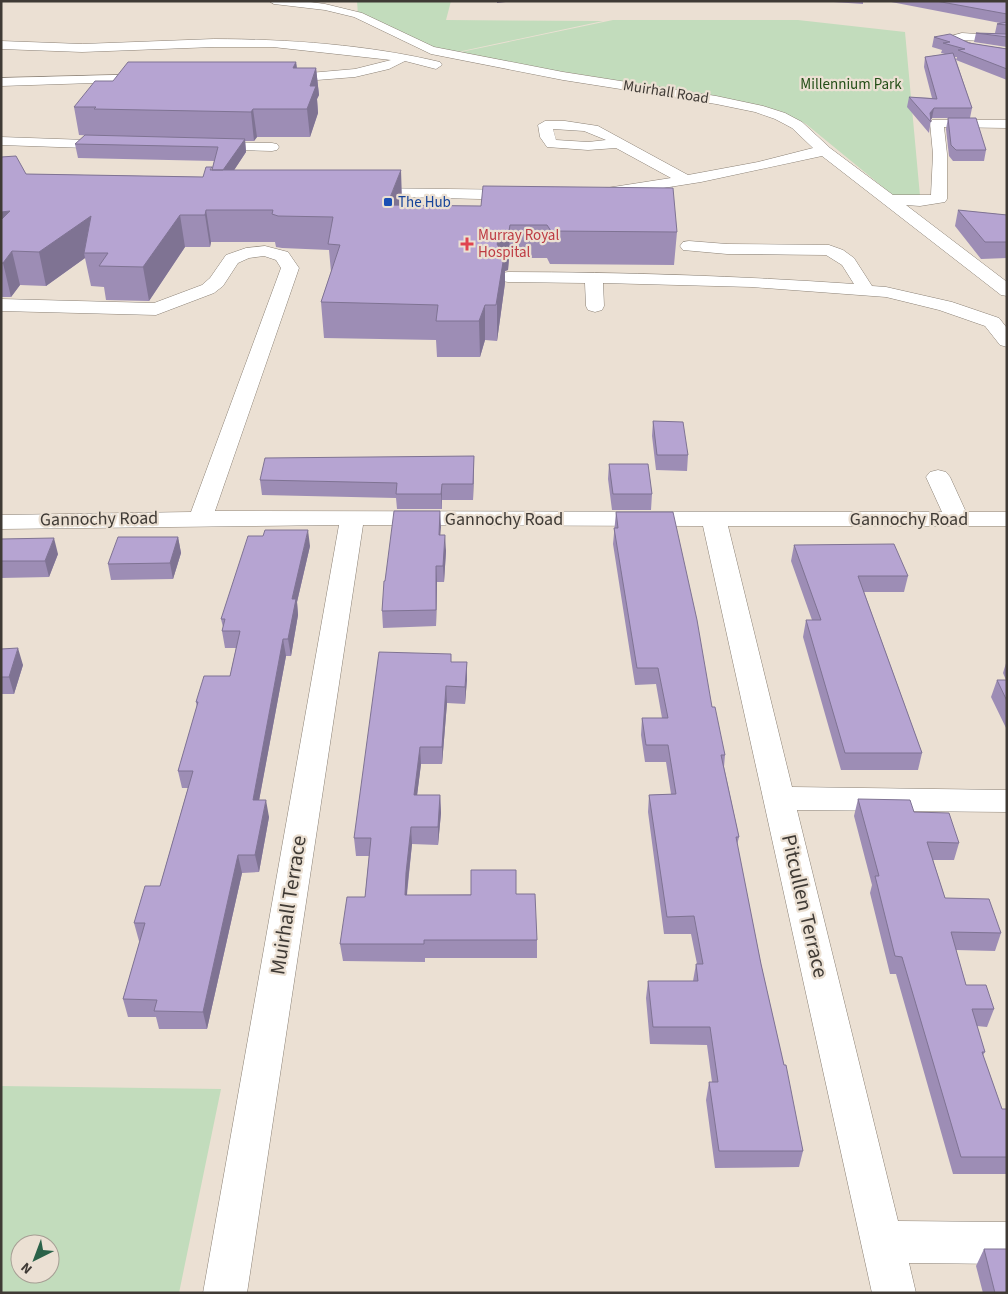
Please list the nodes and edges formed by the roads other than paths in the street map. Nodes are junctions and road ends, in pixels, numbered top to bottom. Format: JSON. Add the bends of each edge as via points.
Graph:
{"nodes":[{"id":1,"x":274,"y":1,"type":"edge"},
{"id":2,"x":1007,"y":39,"type":"edge"},
{"id":3,"x":1,"y":45,"type":"edge"},
{"id":4,"x":431,"y":50,"type":"junction"},
{"id":5,"x":1007,"y":52,"type":"edge"},
{"id":6,"x":978,"y":57,"type":"edge"},
{"id":7,"x":407,"y":58,"type":"junction"},
{"id":8,"x":1007,"y":64,"type":"edge"},
{"id":9,"x":379,"y":68,"type":"junction"},
{"id":10,"x":161,"y":78,"type":"edge"},
{"id":11,"x":268,"y":79,"type":"edge"},
{"id":12,"x":1,"y":82,"type":"edge"},
{"id":13,"x":1007,"y":124,"type":"edge"},
{"id":14,"x":77,"y":140,"type":"junction"},
{"id":15,"x":1,"y":141,"type":"edge"},
{"id":16,"x":618,"y":143,"type":"dead end"},
{"id":17,"x":130,"y":145,"type":"edge"},
{"id":18,"x":196,"y":146,"type":"edge"},
{"id":19,"x":272,"y":147,"type":"dead end"},
{"id":20,"x":825,"y":152,"type":"junction"},
{"id":21,"x":1,"y":154,"type":"edge"},
{"id":22,"x":686,"y":180,"type":"junction"},
{"id":23,"x":353,"y":193,"type":"edge"},
{"id":24,"x":588,"y":193,"type":"edge"},
{"id":25,"x":536,"y":195,"type":"edge"},
{"id":26,"x":888,"y":200,"type":"junction"},
{"id":27,"x":690,"y":246,"type":"dead end"},
{"id":28,"x":508,"y":277,"type":"dead end"},
{"id":29,"x":594,"y":278,"type":"junction"},
{"id":30,"x":999,"y":281,"type":"edge"},
{"id":31,"x":866,"y":291,"type":"junction"},
{"id":32,"x":1007,"y":291,"type":"edge"},
{"id":33,"x":1,"y":305,"type":"edge"},
{"id":34,"x":595,"y":306,"type":"dead end"},
{"id":35,"x":1007,"y":341,"type":"edge"},
{"id":36,"x":938,"y":477,"type":"dead end"},
{"id":37,"x":201,"y":517,"type":"junction"},
{"id":38,"x":352,"y":518,"type":"junction"},
{"id":39,"x":957,"y":519,"type":"junction"},
{"id":40,"x":1007,"y":519,"type":"edge"},
{"id":41,"x":714,"y":520,"type":"junction"},
{"id":42,"x":1,"y":522,"type":"edge"},
{"id":43,"x":780,"y":798,"type":"junction"},
{"id":44,"x":1007,"y":801,"type":"edge"},
{"id":45,"x":882,"y":1242,"type":"junction"},
{"id":46,"x":1007,"y":1243,"type":"edge"},
{"id":47,"x":225,"y":1293,"type":"edge"},
{"id":48,"x":894,"y":1293,"type":"edge"}],
"edges":[{"from":1,"to":4,"type":"street","name":"Muirhall Road","via":[[326,7],[358,15]]},
{"from":2,"to":5,"type":"street","via":[[962,36],[953,40],[985,50]]},
{"from":3,"to":7,"type":"street","via":[[82,48],[273,43]]},
{"from":4,"to":7,"type":"street"},
{"from":4,"to":20,"type":"street","name":"Muirhall Road","via":[[563,76],[758,108],[797,126]]},
{"from":6,"to":8,"type":"street"},
{"from":7,"to":9,"type":"street"},
{"from":7,"to":9,"type":"street","via":[[448,67]]},
{"from":9,"to":11,"type":"street","via":[[326,77]]},
{"from":10,"to":12,"type":"street"},
{"from":13,"to":26,"type":"street","via":[[936,123],[940,154],[939,199]]},
{"from":14,"to":15,"type":"street"},
{"from":14,"to":17,"type":"street"},
{"from":14,"to":21,"type":"street","via":[[68,147],[46,152]]},
{"from":16,"to":22,"type":"street"},
{"from":18,"to":19,"type":"street"},
{"from":20,"to":22,"type":"street"},
{"from":20,"to":26,"type":"street","name":"Muirhall Road"},
{"from":22,"to":24,"type":"street"},
{"from":23,"to":25,"type":"street","via":[[464,201]]},
{"from":26,"to":30,"type":"street","name":"Muirhall Road"},
{"from":27,"to":31,"type":"street","via":[[829,250],[844,256],[853,265]]},
{"from":28,"to":29,"type":"street"},
{"from":29,"to":31,"type":"street","via":[[752,282]]},
{"from":29,"to":34,"type":"street"},
{"from":30,"to":32,"type":"street","name":"Muirhall Road"},
{"from":31,"to":35,"type":"street","via":[[886,292],[945,306],[992,322]]},
{"from":33,"to":37,"type":"street","via":[[156,309],[208,289],[217,282],[232,259],[246,253],[265,251],[282,256],[290,268]]},
{"from":36,"to":39,"type":"street"},
{"from":37,"to":38,"type":"street","name":"Gannochy Road"},
{"from":37,"to":42,"type":"street","name":"Gannochy Road"},
{"from":38,"to":41,"type":"street","name":"Gannochy Road"},
{"from":38,"to":47,"type":"street","name":"Muirhall Terrace"},
{"from":39,"to":40,"type":"street","name":"Gannochy Road"},
{"from":39,"to":41,"type":"street","name":"Gannochy Road"},
{"from":41,"to":43,"type":"street","name":"Pitcullen Terrace"},
{"from":43,"to":44,"type":"street"},
{"from":43,"to":45,"type":"street","name":"Pitcullen Terrace"},
{"from":45,"to":46,"type":"street"},
{"from":45,"to":48,"type":"street","name":"Pitcullen Terrace"}]}
